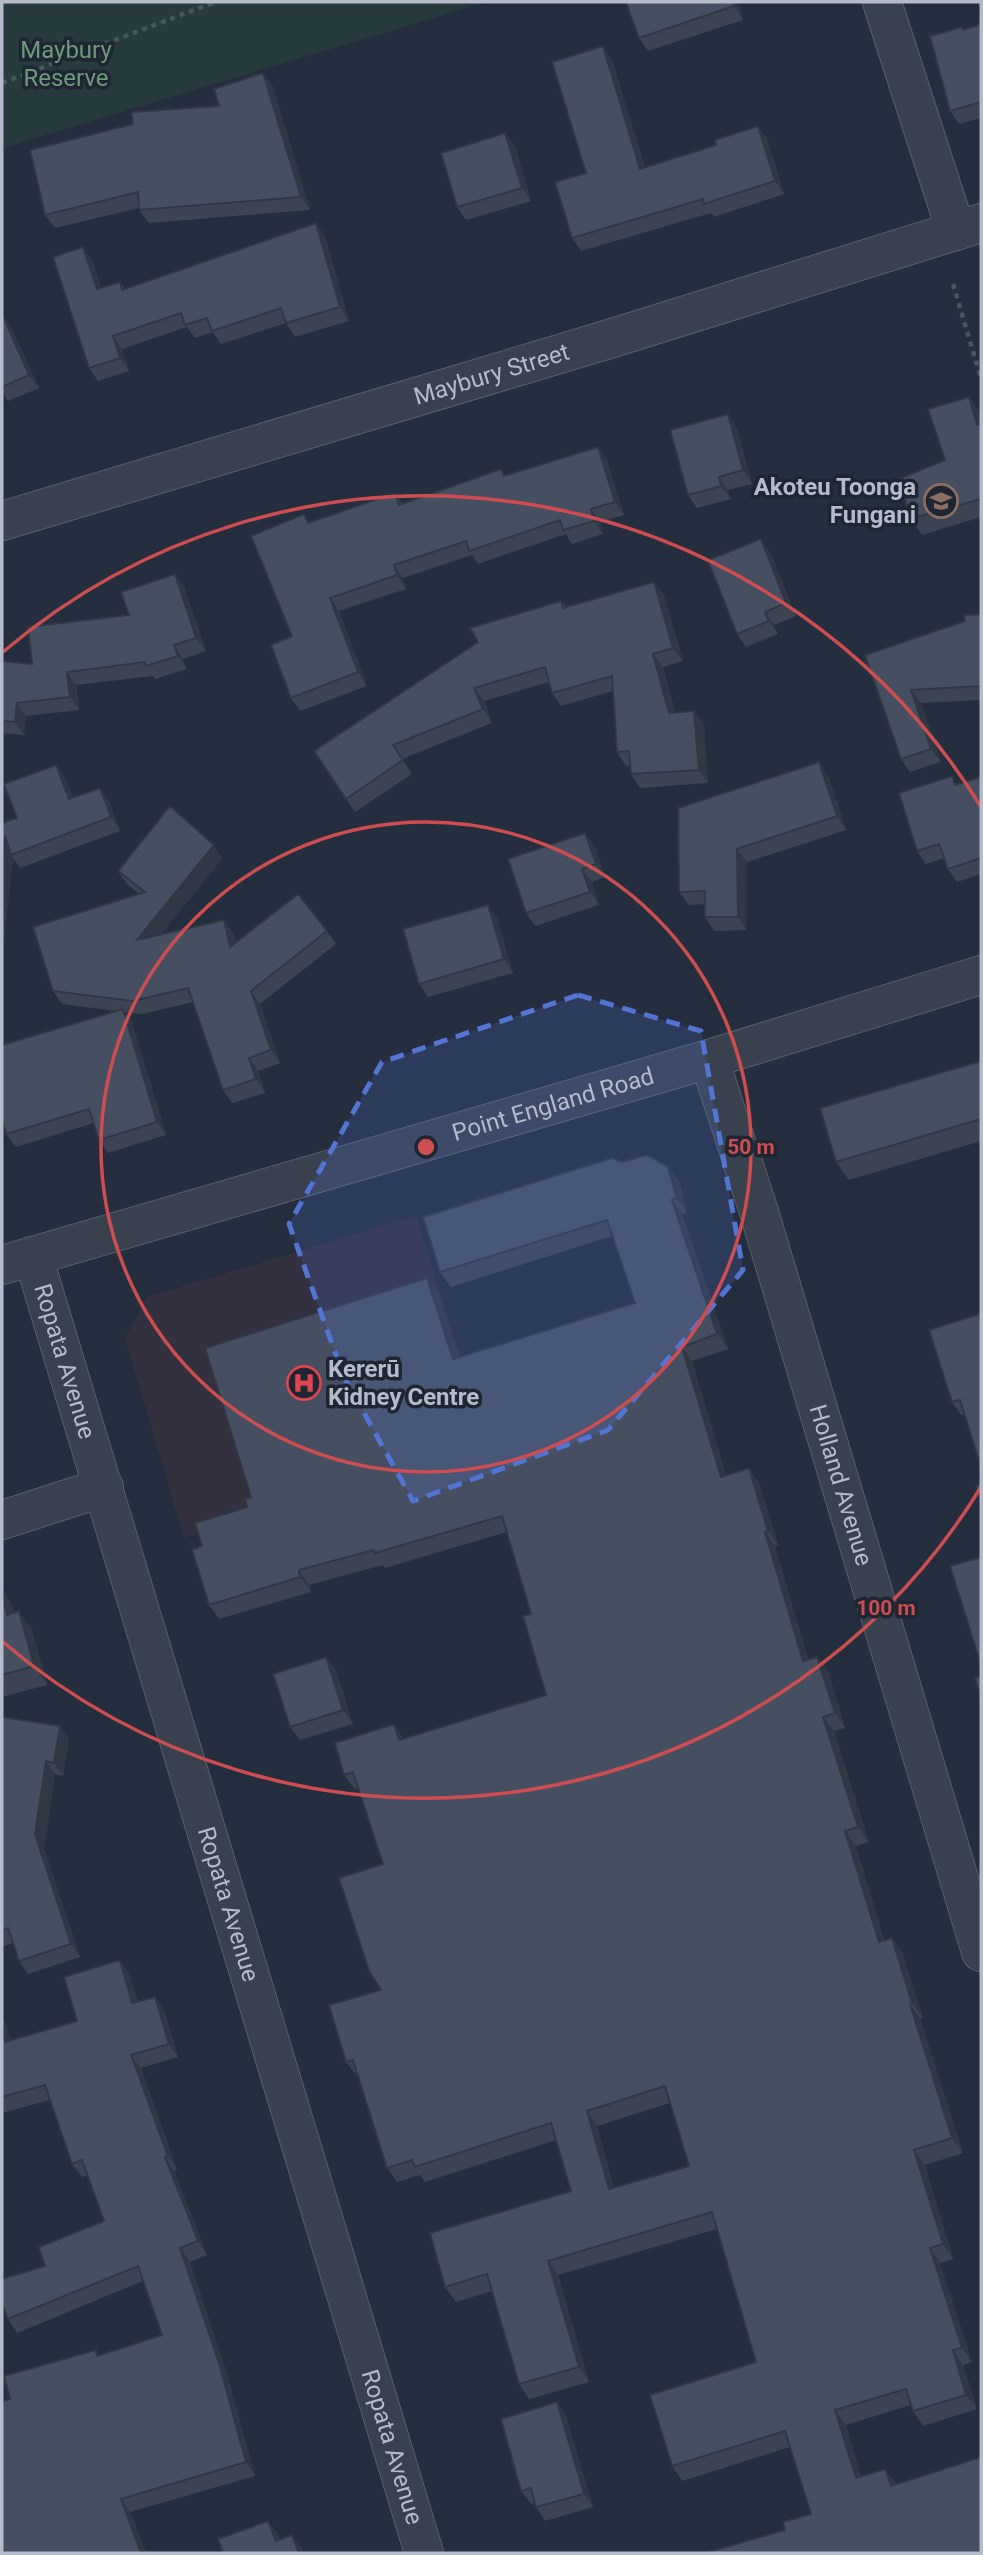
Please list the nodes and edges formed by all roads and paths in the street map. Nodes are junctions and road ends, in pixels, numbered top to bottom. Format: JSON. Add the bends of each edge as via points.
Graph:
{"nodes":[{"id":1,"x":215,"y":2,"type":"edge"},
{"id":2,"x":882,"y":2,"type":"edge"},
{"id":3,"x":2,"y":83,"type":"edge"},
{"id":4,"x":968,"y":227,"type":"edge"},
{"id":5,"x":953,"y":284,"type":"dead end"},
{"id":6,"x":981,"y":378,"type":"edge"},
{"id":7,"x":2,"y":521,"type":"edge"},
{"id":8,"x":981,"y":975,"type":"edge"},
{"id":9,"x":709,"y":1059,"type":"junction"},
{"id":10,"x":17,"y":1261,"type":"edge"},
{"id":11,"x":104,"y":1487,"type":"junction"},
{"id":12,"x":2,"y":1520,"type":"edge"},
{"id":13,"x":981,"y":1951,"type":"edge"},
{"id":14,"x":424,"y":2553,"type":"edge"}],
"edges":[{"from":1,"to":3,"type":"path"},
{"from":2,"to":4,"type":"street"},
{"from":4,"to":7,"type":"street","name":"Maybury Street"},
{"from":5,"to":6,"type":"path"},
{"from":8,"to":9,"type":"street","name":"Point England Road"},
{"from":9,"to":10,"type":"street","name":"Point England Road"},
{"from":9,"to":13,"type":"street","name":"Holland Avenue"},
{"from":10,"to":11,"type":"street","name":"Ropata Avenue"},
{"from":11,"to":12,"type":"street"},
{"from":11,"to":14,"type":"street","name":"Ropata Avenue"}]}
